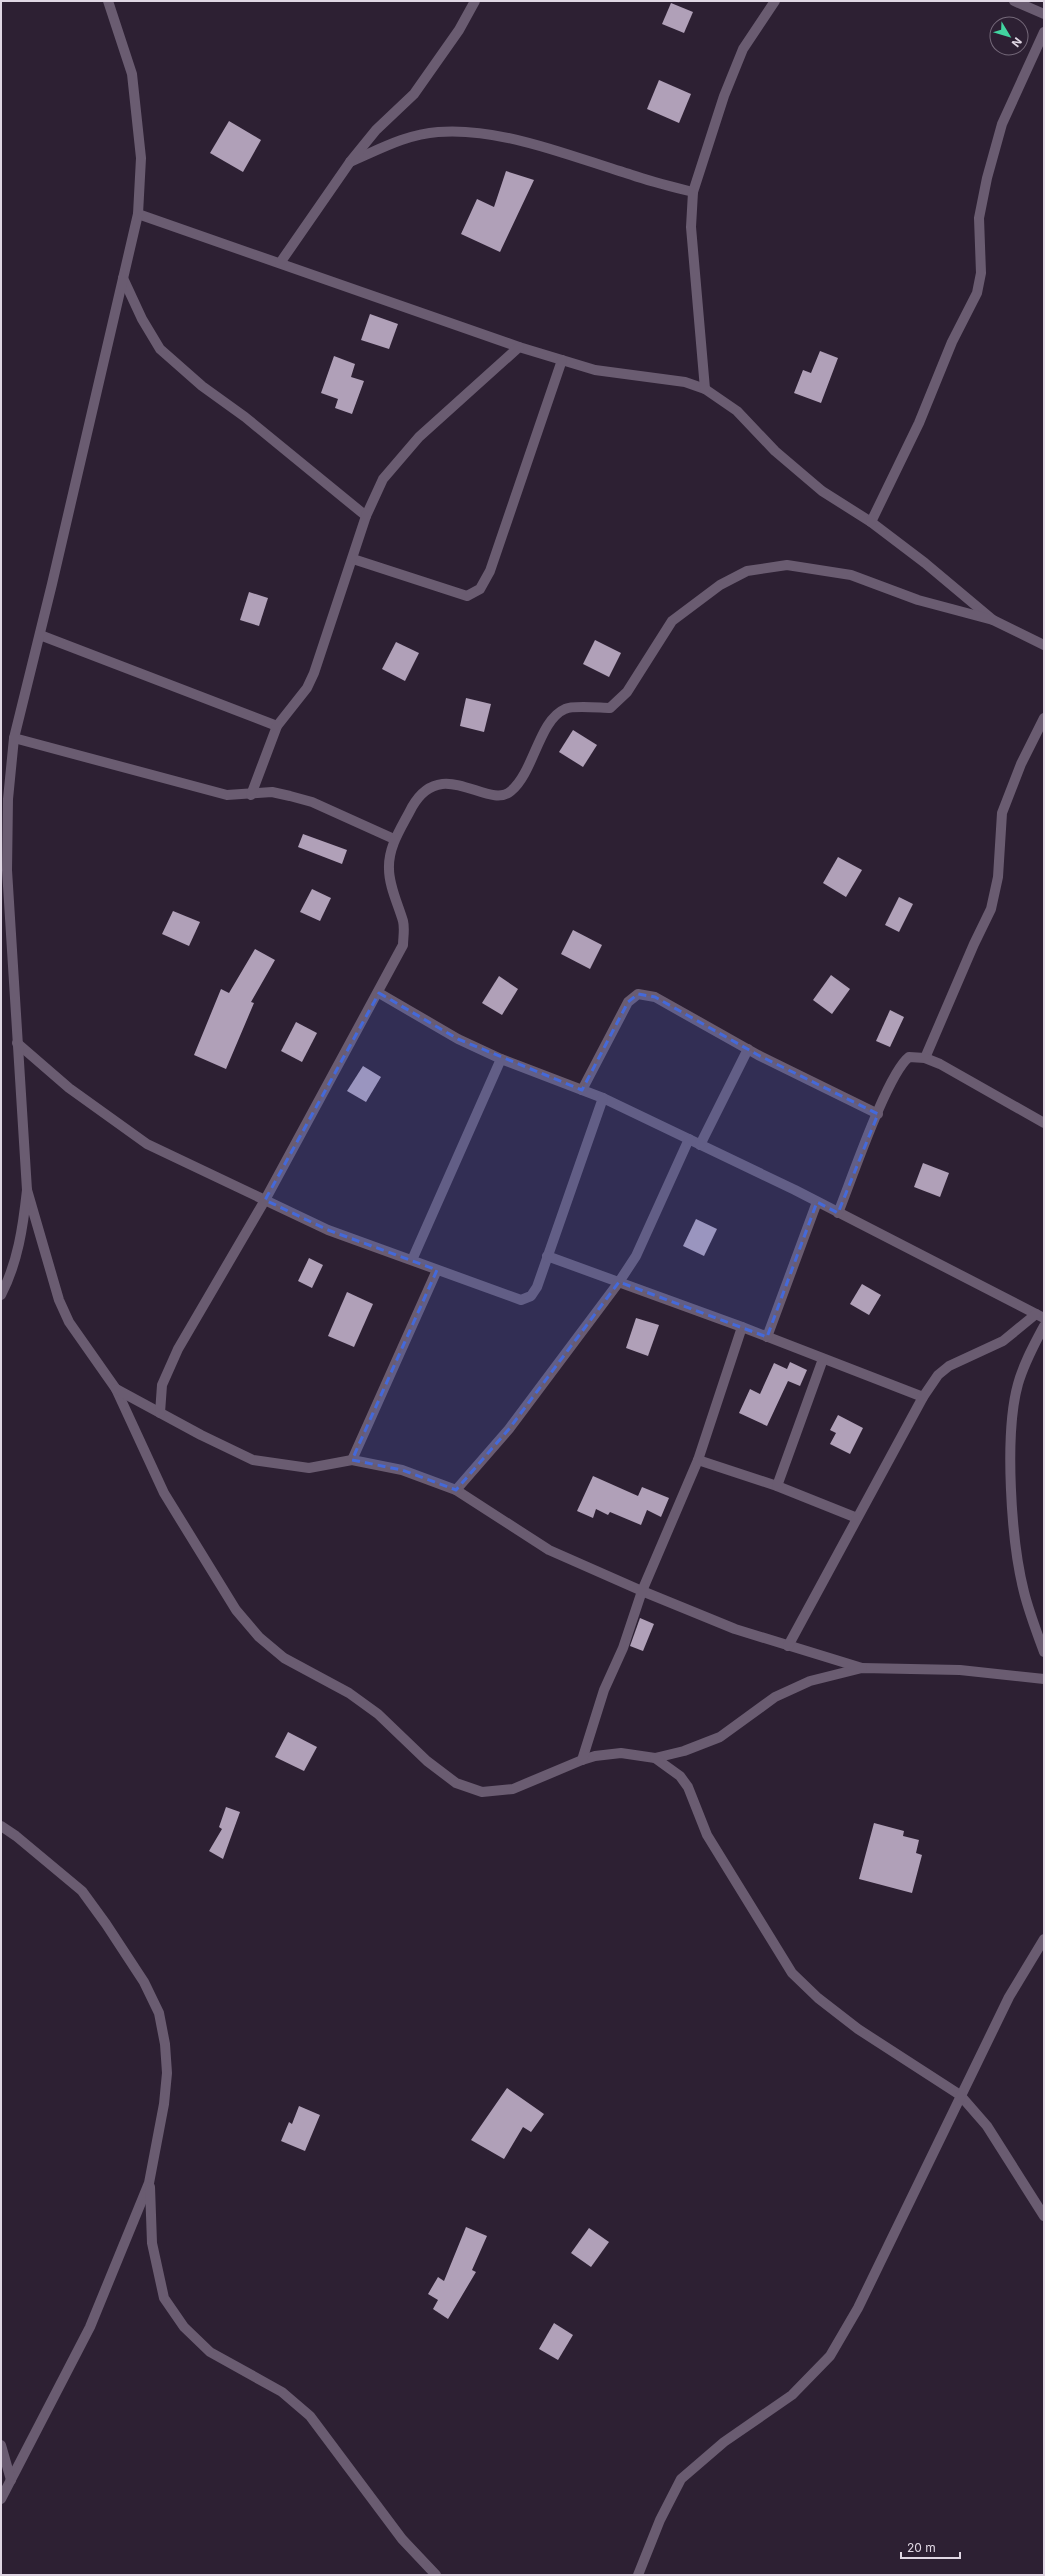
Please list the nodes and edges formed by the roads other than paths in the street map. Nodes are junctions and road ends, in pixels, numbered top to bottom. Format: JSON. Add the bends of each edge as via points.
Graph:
{"nodes":[{"id":1,"x":108,"y":1,"type":"edge"},
{"id":2,"x":476,"y":1,"type":"edge"},
{"id":3,"x":775,"y":1,"type":"edge"},
{"id":4,"x":1014,"y":1,"type":"edge"},
{"id":5,"x":1044,"y":14,"type":"edge"},
{"id":6,"x":1044,"y":32,"type":"edge"},
{"id":7,"x":350,"y":162,"type":"junction"},
{"id":8,"x":693,"y":192,"type":"junction"},
{"id":9,"x":138,"y":214,"type":"junction"},
{"id":10,"x":280,"y":263,"type":"junction"},
{"id":11,"x":124,"y":278,"type":"junction"},
{"id":12,"x":519,"y":347,"type":"junction"},
{"id":13,"x":562,"y":360,"type":"junction"},
{"id":14,"x":705,"y":389,"type":"junction"},
{"id":15,"x":366,"y":516,"type":"junction"},
{"id":16,"x":872,"y":522,"type":"junction"},
{"id":17,"x":353,"y":559,"type":"junction"},
{"id":18,"x":992,"y":620,"type":"junction"},
{"id":19,"x":40,"y":635,"type":"junction"},
{"id":20,"x":1044,"y":645,"type":"edge"},
{"id":21,"x":1044,"y":718,"type":"edge"},
{"id":22,"x":278,"y":726,"type":"junction"},
{"id":23,"x":14,"y":738,"type":"junction"},
{"id":24,"x":251,"y":795,"type":"junction"},
{"id":25,"x":394,"y":839,"type":"junction"},
{"id":26,"x":379,"y":993,"type":"junction"},
{"id":27,"x":17,"y":1043,"type":"junction"},
{"id":28,"x":748,"y":1049,"type":"junction"},
{"id":29,"x":925,"y":1058,"type":"junction"},
{"id":30,"x":501,"y":1059,"type":"junction"},
{"id":31,"x":582,"y":1090,"type":"junction"},
{"id":32,"x":603,"y":1098,"type":"junction"},
{"id":33,"x":878,"y":1114,"type":"junction"},
{"id":34,"x":1044,"y":1123,"type":"edge"},
{"id":35,"x":688,"y":1139,"type":"junction"},
{"id":36,"x":700,"y":1145,"type":"junction"},
{"id":37,"x":27,"y":1190,"type":"junction"},
{"id":38,"x":265,"y":1200,"type":"junction"},
{"id":39,"x":817,"y":1202,"type":"junction"},
{"id":40,"x":838,"y":1213,"type":"junction"},
{"id":41,"x":547,"y":1256,"type":"junction"},
{"id":42,"x":412,"y":1260,"type":"junction"},
{"id":43,"x":437,"y":1270,"type":"junction"},
{"id":44,"x":619,"y":1282,"type":"junction"},
{"id":45,"x":1,"y":1295,"type":"edge"},
{"id":46,"x":1040,"y":1316,"type":"edge"},
{"id":47,"x":1044,"y":1326,"type":"edge"},
{"id":48,"x":742,"y":1327,"type":"junction"},
{"id":49,"x":767,"y":1337,"type":"junction"},
{"id":50,"x":823,"y":1359,"type":"junction"},
{"id":51,"x":116,"y":1389,"type":"junction"},
{"id":52,"x":923,"y":1397,"type":"junction"},
{"id":53,"x":160,"y":1413,"type":"junction"},
{"id":54,"x":352,"y":1460,"type":"junction"},
{"id":55,"x":698,"y":1460,"type":"junction"},
{"id":56,"x":777,"y":1486,"type":"junction"},
{"id":57,"x":456,"y":1490,"type":"junction"},
{"id":58,"x":857,"y":1518,"type":"junction"},
{"id":59,"x":642,"y":1591,"type":"junction"},
{"id":60,"x":788,"y":1646,"type":"junction"},
{"id":61,"x":1044,"y":1652,"type":"edge"},
{"id":62,"x":862,"y":1668,"type":"junction"},
{"id":63,"x":1044,"y":1679,"type":"edge"},
{"id":64,"x":656,"y":1758,"type":"junction"},
{"id":65,"x":582,"y":1760,"type":"junction"},
{"id":66,"x":1,"y":1826,"type":"edge"},
{"id":67,"x":1044,"y":1939,"type":"edge"},
{"id":68,"x":960,"y":2094,"type":"junction"},
{"id":69,"x":150,"y":2183,"type":"junction"},
{"id":70,"x":1044,"y":2216,"type":"edge"},
{"id":71,"x":1,"y":2446,"type":"edge"},
{"id":72,"x":11,"y":2480,"type":"junction"},
{"id":73,"x":1,"y":2499,"type":"edge"},
{"id":74,"x":436,"y":2575,"type":"edge"},
{"id":75,"x":638,"y":2575,"type":"edge"}],
"edges":[{"from":1,"to":9,"type":"street","via":[[132,74],[141,158]]},
{"from":2,"to":7,"type":"street","via":[[460,30],[414,94],[376,130]]},
{"from":3,"to":8,"type":"street","via":[[743,49],[724,96]]},
{"from":4,"to":5,"type":"street"},
{"from":6,"to":16,"type":"street","via":[[1002,124],[987,178],[979,218],[981,273],[977,293],[952,342],[919,423]]},
{"from":7,"to":8,"type":"street","via":[[411,137],[438,132],[492,135],[559,151],[632,176]]},
{"from":7,"to":10,"type":"street"},
{"from":8,"to":14,"type":"street","via":[[691,228]]},
{"from":9,"to":10,"type":"street"},
{"from":9,"to":11,"type":"street"},
{"from":10,"to":12,"type":"street"},
{"from":11,"to":15,"type":"street","via":[[142,319],[160,349],[202,386],[245,417]]},
{"from":11,"to":19,"type":"street"},
{"from":12,"to":13,"type":"street"},
{"from":12,"to":15,"type":"street","via":[[419,437],[383,479]]},
{"from":13,"to":14,"type":"street","via":[[595,370],[685,382]]},
{"from":13,"to":17,"type":"street","via":[[490,571],[480,589],[466,596]]},
{"from":14,"to":16,"type":"street","via":[[737,411],[775,451],[822,491]]},
{"from":15,"to":17,"type":"street"},
{"from":16,"to":18,"type":"street"},
{"from":17,"to":22,"type":"street","via":[[314,673],[307,688]]},
{"from":18,"to":20,"type":"street"},
{"from":18,"to":25,"type":"street","via":[[918,600],[851,575],[787,565],[748,571],[720,585],[672,621],[627,692],[610,708],[567,708],[555,715],[520,780],[510,792],[497,796],[459,784],[434,785],[419,796]]},
{"from":19,"to":22,"type":"street"},
{"from":19,"to":23,"type":"street"},
{"from":21,"to":29,"type":"street","via":[[1021,764],[1002,813],[998,877],[992,909],[974,944]]},
{"from":22,"to":24,"type":"street"},
{"from":23,"to":24,"type":"street","via":[[227,795]]},
{"from":23,"to":27,"type":"street","via":[[8,800],[6,870]]},
{"from":24,"to":25,"type":"street","via":[[272,792],[312,802]]},
{"from":25,"to":26,"type":"street","via":[[389,870],[403,923],[403,945]]},
{"from":26,"to":30,"type":"street","via":[[458,1039]]},
{"from":26,"to":38,"type":"street"},
{"from":27,"to":37,"type":"street"},
{"from":27,"to":38,"type":"street","via":[[69,1088],[148,1144]]},
{"from":28,"to":31,"type":"street","via":[[655,997],[638,994],[628,1002]]},
{"from":28,"to":33,"type":"street"},
{"from":28,"to":36,"type":"street"},
{"from":29,"to":33,"type":"street","via":[[909,1057],[902,1062]]},
{"from":29,"to":34,"type":"street","via":[[992,1092]]},
{"from":30,"to":31,"type":"street"},
{"from":30,"to":42,"type":"street"},
{"from":31,"to":32,"type":"street"},
{"from":32,"to":35,"type":"street"},
{"from":32,"to":41,"type":"street"},
{"from":33,"to":40,"type":"street"},
{"from":35,"to":36,"type":"street"},
{"from":35,"to":44,"type":"street","via":[[636,1256]]},
{"from":36,"to":39,"type":"street"},
{"from":37,"to":45,"type":"street","via":[[22,1235],[8,1282]]},
{"from":37,"to":51,"type":"street","via":[[59,1300],[69,1322]]},
{"from":38,"to":42,"type":"street","via":[[328,1230]]},
{"from":38,"to":53,"type":"street","via":[[178,1349],[162,1385]]},
{"from":39,"to":40,"type":"street"},
{"from":39,"to":49,"type":"street"},
{"from":40,"to":46,"type":"street"},
{"from":41,"to":43,"type":"street","via":[[537,1287],[531,1296],[521,1300]]},
{"from":41,"to":44,"type":"street"},
{"from":42,"to":43,"type":"street"},
{"from":43,"to":54,"type":"street"},
{"from":44,"to":48,"type":"street"},
{"from":44,"to":57,"type":"street","via":[[509,1429]]},
{"from":46,"to":52,"type":"street","via":[[1003,1341],[949,1366],[938,1375]]},
{"from":47,"to":61,"type":"street","via":[[1028,1356],[1018,1384],[1011,1420],[1013,1516],[1024,1592]]},
{"from":48,"to":49,"type":"street"},
{"from":48,"to":55,"type":"street"},
{"from":49,"to":50,"type":"street"},
{"from":50,"to":52,"type":"street"},
{"from":50,"to":56,"type":"street"},
{"from":51,"to":53,"type":"street"},
{"from":51,"to":65,"type":"street","via":[[164,1493],[236,1610],[259,1637],[284,1658],[349,1693],[378,1714],[427,1761],[451,1779],[482,1792],[513,1790]]},
{"from":52,"to":58,"type":"street"},
{"from":53,"to":54,"type":"street","via":[[254,1460],[309,1468]]},
{"from":54,"to":57,"type":"street","via":[[402,1470]]},
{"from":55,"to":56,"type":"street"},
{"from":55,"to":59,"type":"street"},
{"from":56,"to":58,"type":"street"},
{"from":57,"to":59,"type":"street","via":[[549,1550]]},
{"from":58,"to":60,"type":"street"},
{"from":59,"to":60,"type":"street","via":[[735,1629]]},
{"from":59,"to":65,"type":"street","via":[[623,1648],[604,1690]]},
{"from":60,"to":62,"type":"street"},
{"from":62,"to":63,"type":"street","via":[[960,1670]]},
{"from":62,"to":64,"type":"street","via":[[810,1681],[774,1697],[720,1737],[684,1751]]},
{"from":64,"to":65,"type":"street","via":[[621,1753]]},
{"from":64,"to":68,"type":"street","via":[[680,1776],[688,1787],[707,1835],[792,1973],[818,1998],[858,2029]]},
{"from":66,"to":69,"type":"street","via":[[82,1892],[144,1982],[159,2013],[167,2073]]},
{"from":67,"to":68,"type":"street","via":[[1009,1997]]},
{"from":68,"to":70,"type":"street","via":[[987,2126]]},
{"from":68,"to":75,"type":"street","via":[[858,2308],[830,2356],[792,2395],[724,2442],[681,2480],[660,2520]]},
{"from":69,"to":72,"type":"street","via":[[90,2327],[53,2404]]},
{"from":69,"to":74,"type":"street","via":[[152,2243],[164,2298],[184,2327],[210,2352],[282,2392],[310,2416],[402,2539]]},
{"from":71,"to":72,"type":"street"},
{"from":72,"to":73,"type":"street"}]}
